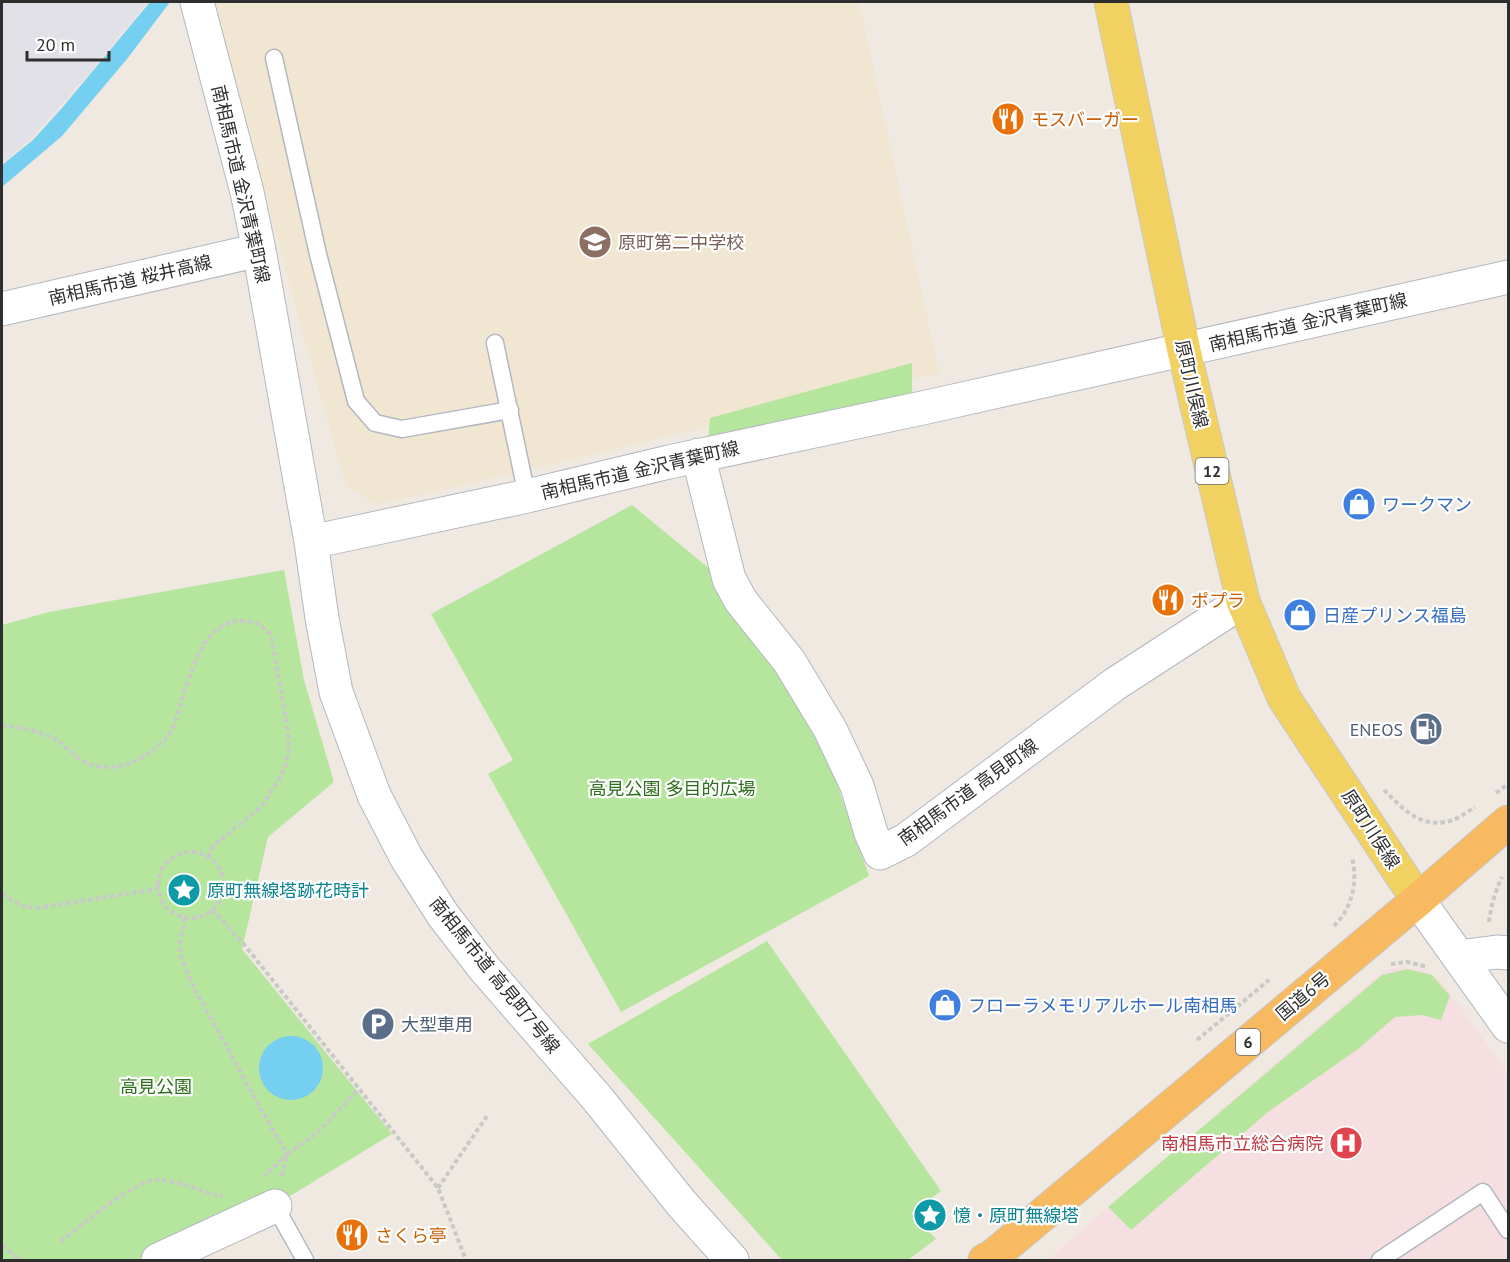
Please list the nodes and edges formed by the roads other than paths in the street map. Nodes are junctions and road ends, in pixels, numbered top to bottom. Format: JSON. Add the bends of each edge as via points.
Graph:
{"nodes":[{"id":1,"x":197,"y":2,"type":"edge"},
{"id":2,"x":1111,"y":2,"type":"edge"},
{"id":3,"x":274,"y":58,"type":"dead end"},
{"id":4,"x":259,"y":250,"type":"junction"},
{"id":5,"x":1509,"y":277,"type":"edge"},
{"id":6,"x":2,"y":309,"type":"edge"},
{"id":7,"x":495,"y":343,"type":"dead end"},
{"id":8,"x":1184,"y":351,"type":"junction"},
{"id":9,"x":510,"y":410,"type":"junction"},
{"id":10,"x":698,"y":455,"type":"junction"},
{"id":11,"x":527,"y":496,"type":"junction"},
{"id":12,"x":310,"y":542,"type":"junction"},
{"id":13,"x":1243,"y":601,"type":"junction"},
{"id":14,"x":1509,"y":822,"type":"edge"},
{"id":15,"x":1418,"y":900,"type":"junction"},
{"id":16,"x":1503,"y":952,"type":"edge"},
{"id":17,"x":1448,"y":965,"type":"junction"},
{"id":18,"x":1509,"y":1026,"type":"edge"},
{"id":19,"x":267,"y":1193,"type":"joint"},
{"id":20,"x":1509,"y":1230,"type":"edge"},
{"id":21,"x":158,"y":1260,"type":"edge"},
{"id":22,"x":305,"y":1260,"type":"edge"},
{"id":23,"x":732,"y":1260,"type":"edge"},
{"id":24,"x":985,"y":1260,"type":"edge"},
{"id":25,"x":1380,"y":1260,"type":"edge"}],
"edges":[{"from":1,"to":4,"type":"street","name":"南相馬市道 金沢青葉町線"},
{"from":2,"to":8,"type":"main road","name":"原町川俣線","number":"12"},
{"from":3,"to":9,"type":"lane","via":[[356,401],[375,423],[402,429]]},
{"from":4,"to":6,"type":"street","name":"南相馬市道 桜井高線"},
{"from":4,"to":12,"type":"street","name":"南相馬市道 金沢青葉町線"},
{"from":5,"to":8,"type":"street","name":"南相馬市道 金沢青葉町線"},
{"from":7,"to":9,"type":"lane"},
{"from":8,"to":10,"type":"street","name":"南相馬市道 金沢青葉町線"},
{"from":8,"to":13,"type":"main road","name":"原町川俣線","number":"12"},
{"from":9,"to":11,"type":"lane"},
{"from":10,"to":11,"type":"street","name":"南相馬市道 金沢青葉町線"},
{"from":10,"to":13,"type":"street","name":"南相馬市道 高見町線","via":[[729,579],[746,608],[789,661],[830,729],[880,853],[906,840],[1114,684]]},
{"from":11,"to":12,"type":"street","name":"南相馬市道 金沢青葉町線"},
{"from":12,"to":23,"type":"street","name":"南相馬市道 高見町7号線","via":[[336,692],[374,795],[406,857],[443,915],[491,976]]},
{"from":13,"to":15,"type":"main road","name":"原町川俣線","number":"12","via":[[1284,698]]},
{"from":14,"to":15,"type":"highway","name":"国道6号","number":"6"},
{"from":15,"to":17,"type":"street"},
{"from":15,"to":24,"type":"highway","name":"国道6号","number":"6"},
{"from":16,"to":17,"type":"street"},
{"from":17,"to":18,"type":"street"},
{"from":19,"to":21,"type":"street"},
{"from":19,"to":22,"type":"lane"},
{"from":20,"to":25,"type":"lane","via":[[1483,1192]]}]}
